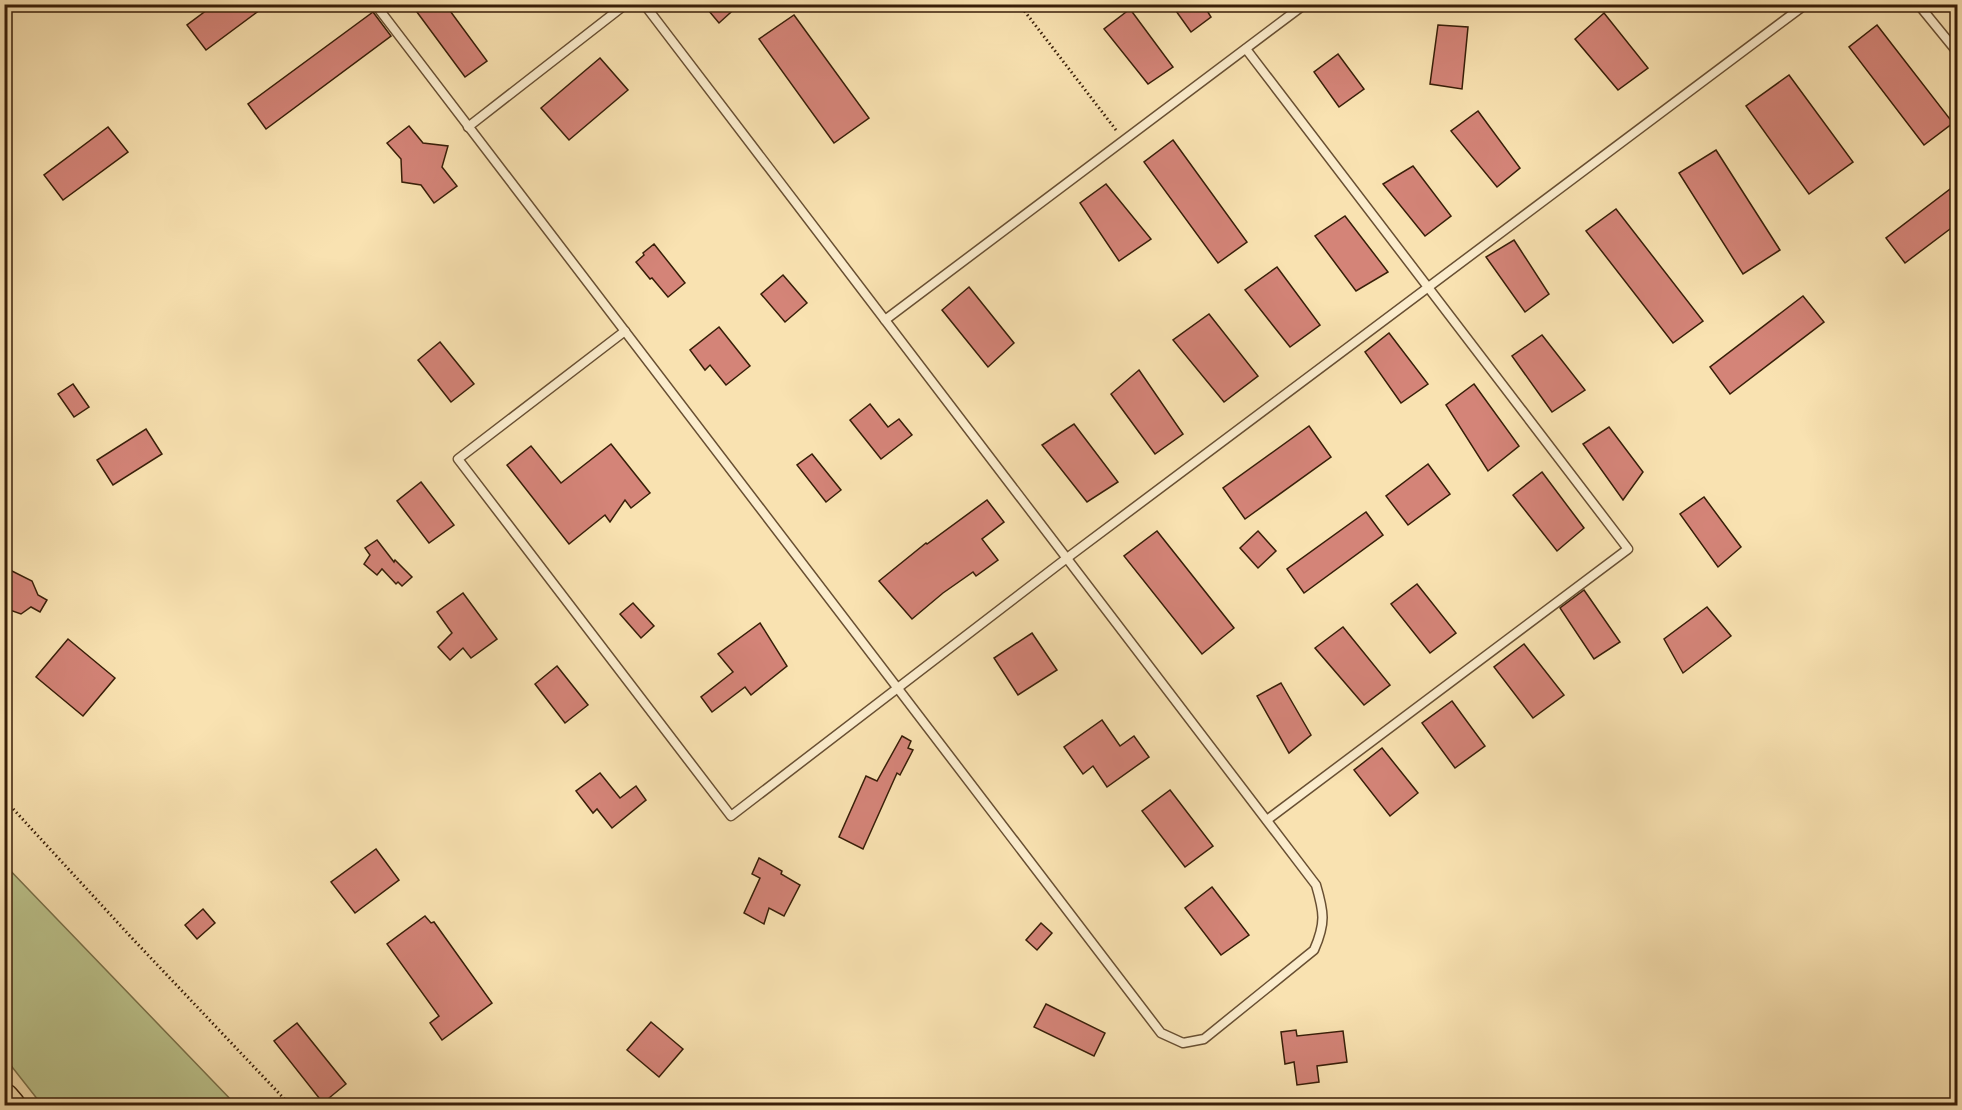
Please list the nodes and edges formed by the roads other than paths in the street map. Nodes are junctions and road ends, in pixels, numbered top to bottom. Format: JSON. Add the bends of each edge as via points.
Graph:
{"nodes":[{"id":1,"x":375,"y":4,"type":"edge"},
{"id":2,"x":626,"y":4,"type":"edge"},
{"id":3,"x":645,"y":4,"type":"edge"},
{"id":4,"x":1305,"y":4,"type":"edge"},
{"id":5,"x":1806,"y":4,"type":"edge"},
{"id":6,"x":1918,"y":4,"type":"edge"},
{"id":7,"x":1246,"y":49,"type":"junction"},
{"id":8,"x":1958,"y":53,"type":"edge"},
{"id":9,"x":468,"y":127,"type":"junction"},
{"id":10,"x":1428,"y":287,"type":"junction"},
{"id":11,"x":885,"y":320,"type":"junction"},
{"id":12,"x":625,"y":332,"type":"junction"},
{"id":13,"x":1067,"y":558,"type":"junction"},
{"id":14,"x":898,"y":689,"type":"junction"},
{"id":15,"x":1267,"y":820,"type":"junction"},
{"id":16,"x":4,"y":1099,"type":"edge"},
{"id":17,"x":10,"y":1106,"type":"edge"}],
"edges":[{"from":1,"to":9,"type":"lane"},
{"from":2,"to":9,"type":"lane"},
{"from":3,"to":11,"type":"lane"},
{"from":4,"to":7,"type":"lane"},
{"from":5,"to":10,"type":"lane"},
{"from":6,"to":8,"type":"lane"},
{"from":7,"to":10,"type":"lane"},
{"from":7,"to":11,"type":"lane"},
{"from":9,"to":12,"type":"lane"},
{"from":10,"to":13,"type":"lane"},
{"from":10,"to":15,"type":"lane","via":[[1628,549]]},
{"from":11,"to":13,"type":"lane"},
{"from":12,"to":14,"type":"lane"},
{"from":12,"to":14,"type":"lane","via":[[458,459],[515,534],[731,816]]},
{"from":13,"to":14,"type":"lane"},
{"from":13,"to":15,"type":"lane"},
{"from":14,"to":15,"type":"lane","via":[[1161,1033],[1184,1043],[1204,1039],[1314,950],[1322,934],[1323,912],[1316,885]]},
{"from":16,"to":17,"type":"highway"}]}
